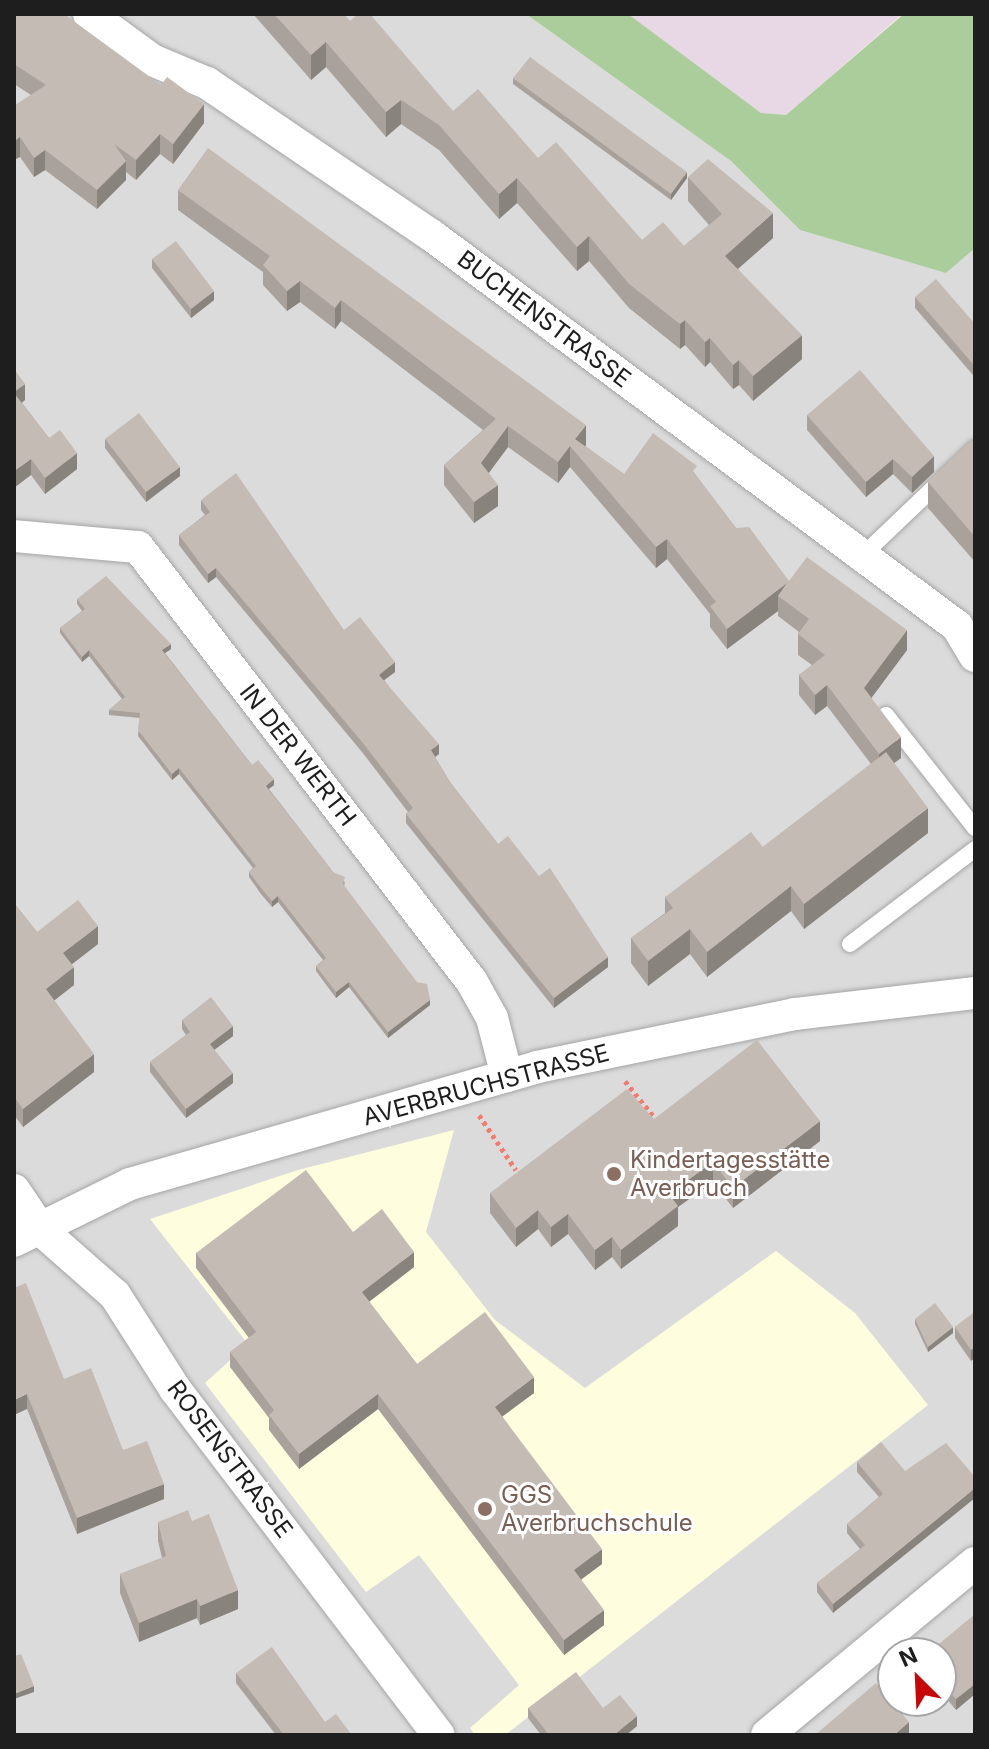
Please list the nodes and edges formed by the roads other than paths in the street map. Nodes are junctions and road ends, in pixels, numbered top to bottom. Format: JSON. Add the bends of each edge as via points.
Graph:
{"nodes":[{"id":1,"x":89,"y":14,"type":"edge"},
{"id":2,"x":975,"y":448,"type":"edge"},
{"id":3,"x":14,"y":536,"type":"edge"},
{"id":4,"x":862,"y":556,"type":"junction"},
{"id":5,"x":975,"y":656,"type":"edge"},
{"id":6,"x":886,"y":715,"type":"edge"},
{"id":7,"x":975,"y":828,"type":"edge"},
{"id":8,"x":975,"y":849,"type":"edge"},
{"id":9,"x":850,"y":944,"type":"dead end"},
{"id":10,"x":975,"y":993,"type":"edge"},
{"id":11,"x":507,"y":1076,"type":"junction"},
{"id":12,"x":14,"y":1190,"type":"edge"},
{"id":13,"x":28,"y":1236,"type":"edge"},
{"id":14,"x":975,"y":1563,"type":"edge"},
{"id":15,"x":439,"y":1735,"type":"edge"},
{"id":16,"x":767,"y":1735,"type":"edge"}],
"edges":[{"from":1,"to":4,"type":"street","name":"BUCHENSTRASSE","via":[[152,60],[207,83],[431,235]]},
{"from":2,"to":4,"type":"lane"},
{"from":3,"to":11,"type":"street","name":"IN DER WERTH","via":[[138,547],[472,982],[492,1018]]},
{"from":4,"to":5,"type":"street","name":"BUCHENSTRASSE","via":[[957,626]]},
{"from":6,"to":7,"type":"lane"},
{"from":8,"to":9,"type":"lane"},
{"from":10,"to":11,"type":"street","name":"AVERBRUCHSTRASSE","via":[[795,1014]]},
{"from":11,"to":13,"type":"street","name":"AVERBRUCHSTRASSE","via":[[130,1184]]},
{"from":12,"to":13,"type":"street","name":"ROSENSTRASSE"},
{"from":13,"to":15,"type":"street","name":"ROSENSTRASSE","via":[[115,1295],[175,1389]]},
{"from":14,"to":16,"type":"street"}]}
